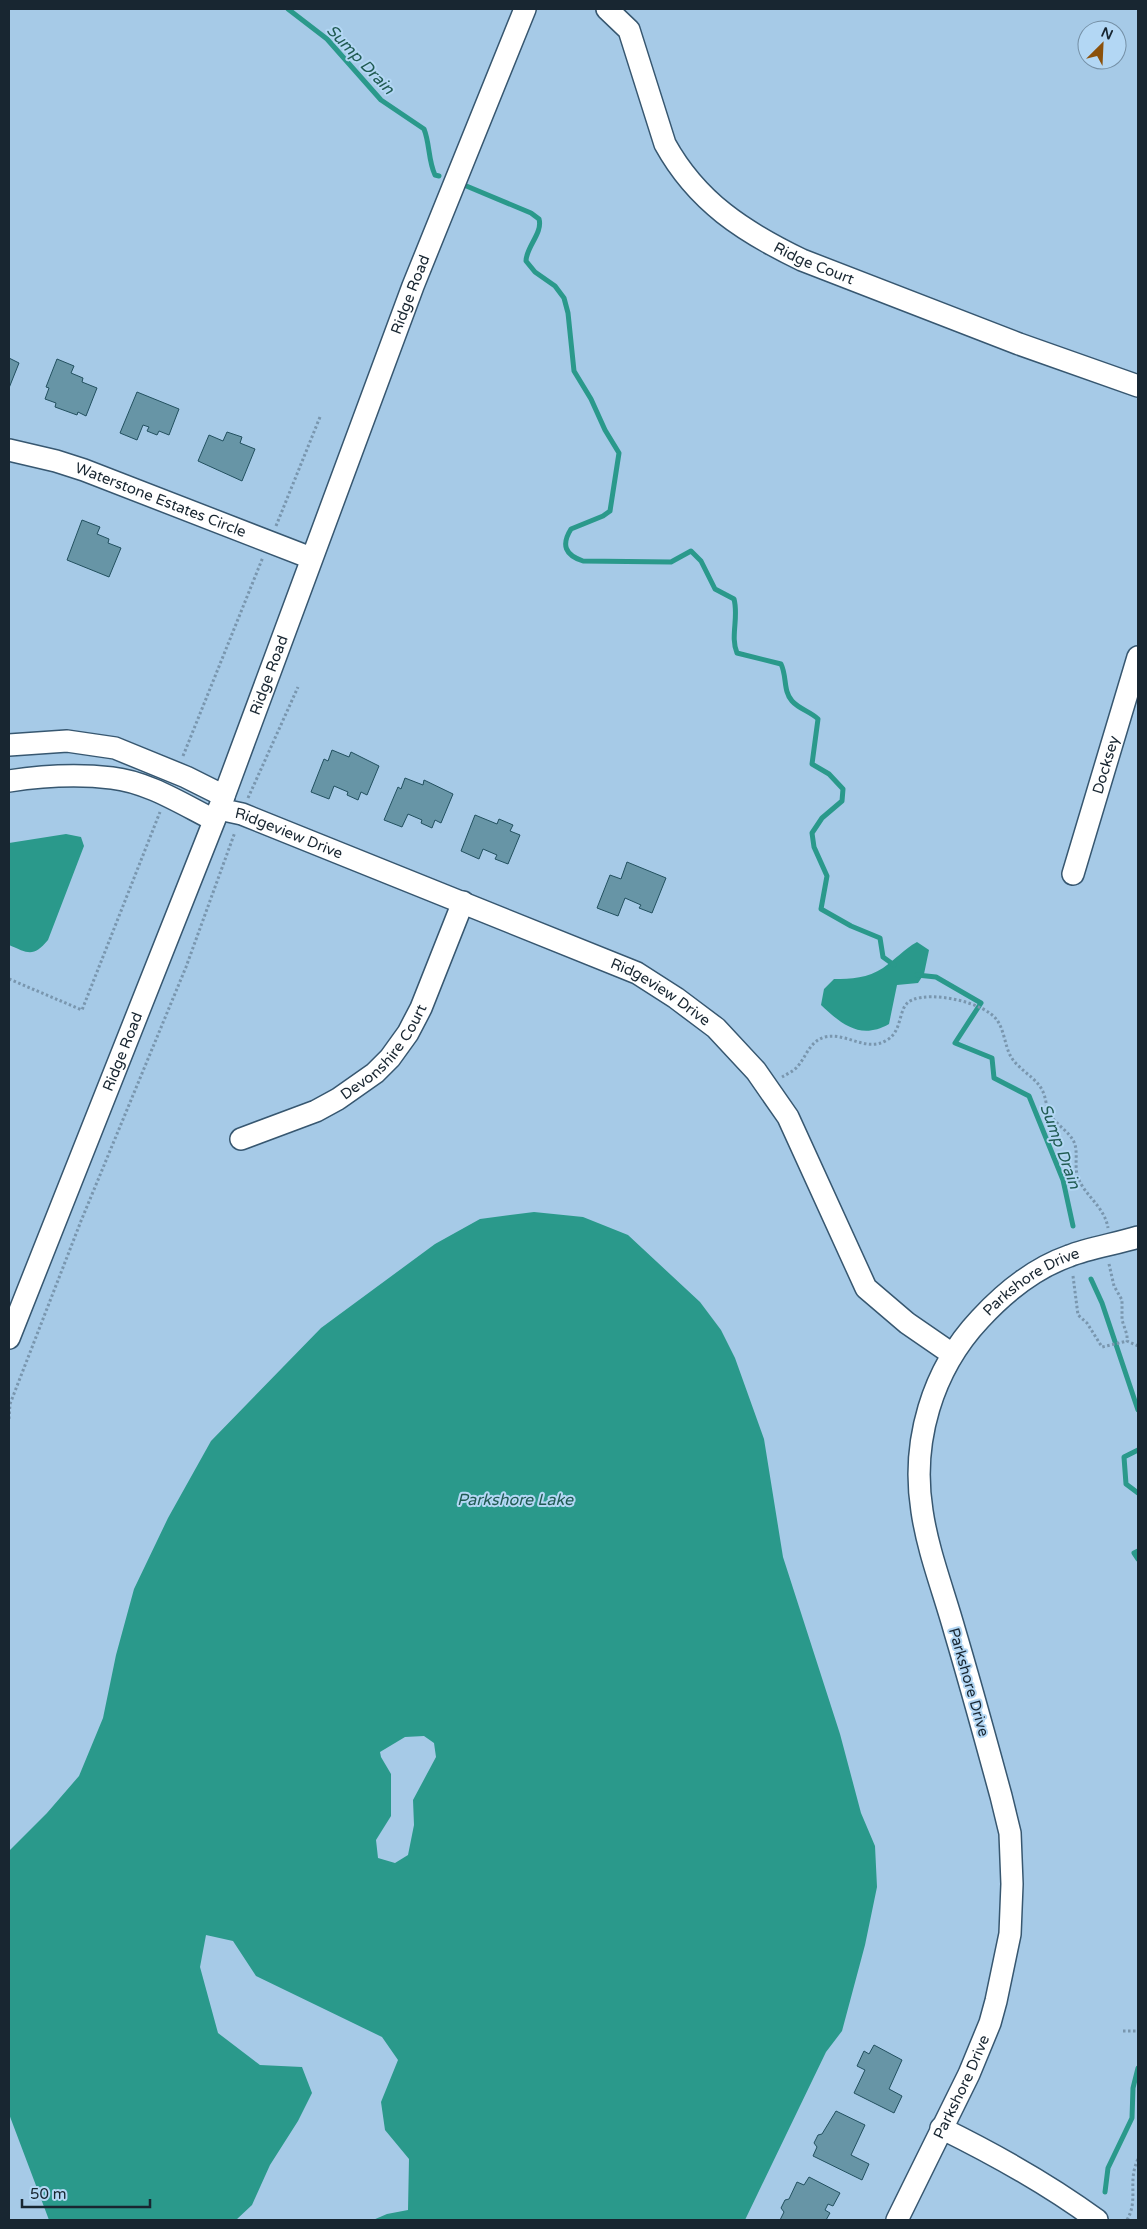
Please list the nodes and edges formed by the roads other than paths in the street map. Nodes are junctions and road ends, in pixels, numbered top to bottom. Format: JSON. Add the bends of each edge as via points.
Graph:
{"nodes":[{"id":1,"x":525,"y":9,"type":"edge"},
{"id":2,"x":607,"y":9,"type":"edge"},
{"id":3,"x":1138,"y":386,"type":"edge"},
{"id":4,"x":9,"y":450,"type":"edge"},
{"id":5,"x":311,"y":558,"type":"junction"},
{"id":6,"x":1138,"y":657,"type":"edge"},
{"id":7,"x":9,"y":745,"type":"edge"},
{"id":8,"x":9,"y":781,"type":"edge"},
{"id":9,"x":219,"y":808,"type":"junction"},
{"id":10,"x":1073,"y":874,"type":"dead end"},
{"id":11,"x":463,"y":902,"type":"junction"},
{"id":12,"x":241,"y":1139,"type":"dead end"},
{"id":13,"x":1138,"y":1238,"type":"edge"},
{"id":14,"x":9,"y":1338,"type":"edge"},
{"id":15,"x":952,"y":1354,"type":"junction"},
{"id":16,"x":941,"y":2128,"type":"junction"},
{"id":17,"x":897,"y":2220,"type":"edge"},
{"id":18,"x":1098,"y":2220,"type":"edge"}],
"edges":[{"from":1,"to":5,"type":"street","name":"Ridge Road","via":[[411,289]]},
{"from":2,"to":3,"type":"street","name":"Ridge Court","via":[[629,30],[665,144],[699,193],[733,220],[774,247],[843,277]]},
{"from":4,"to":5,"type":"street","name":"Waterstone Estates Circle","via":[[84,470]]},
{"from":5,"to":9,"type":"street","name":"Ridge Road"},
{"from":6,"to":10,"type":"street","name":"Docksey"},
{"from":7,"to":9,"type":"street","via":[[67,741],[115,748],[176,773]]},
{"from":8,"to":9,"type":"street","via":[[71,776],[113,778],[166,796]]},
{"from":9,"to":11,"type":"street","name":"Ridgeview Drive","via":[[242,814]]},
{"from":9,"to":14,"type":"street","name":"Ridge Road"},
{"from":11,"to":12,"type":"street","name":"Devonshire Court","via":[[421,1008],[394,1053],[375,1073],[338,1099],[316,1111]]},
{"from":11,"to":15,"type":"street","name":"Ridgeview Drive","via":[[637,973],[716,1028],[756,1071],[788,1117],[866,1288],[907,1323]]},
{"from":13,"to":15,"type":"street","name":"Parkshore Drive","via":[[1069,1256],[1032,1275],[987,1310]]},
{"from":15,"to":16,"type":"street","name":"Parkshore Drive","via":[[926,1418],[919,1465],[922,1513],[1002,1796],[1010,1833],[1012,1884],[1010,1934],[996,2001],[979,2050]]},
{"from":16,"to":17,"type":"street","name":"Parkshore Drive"},
{"from":16,"to":18,"type":"street","via":[[1000,2157]]}]}
